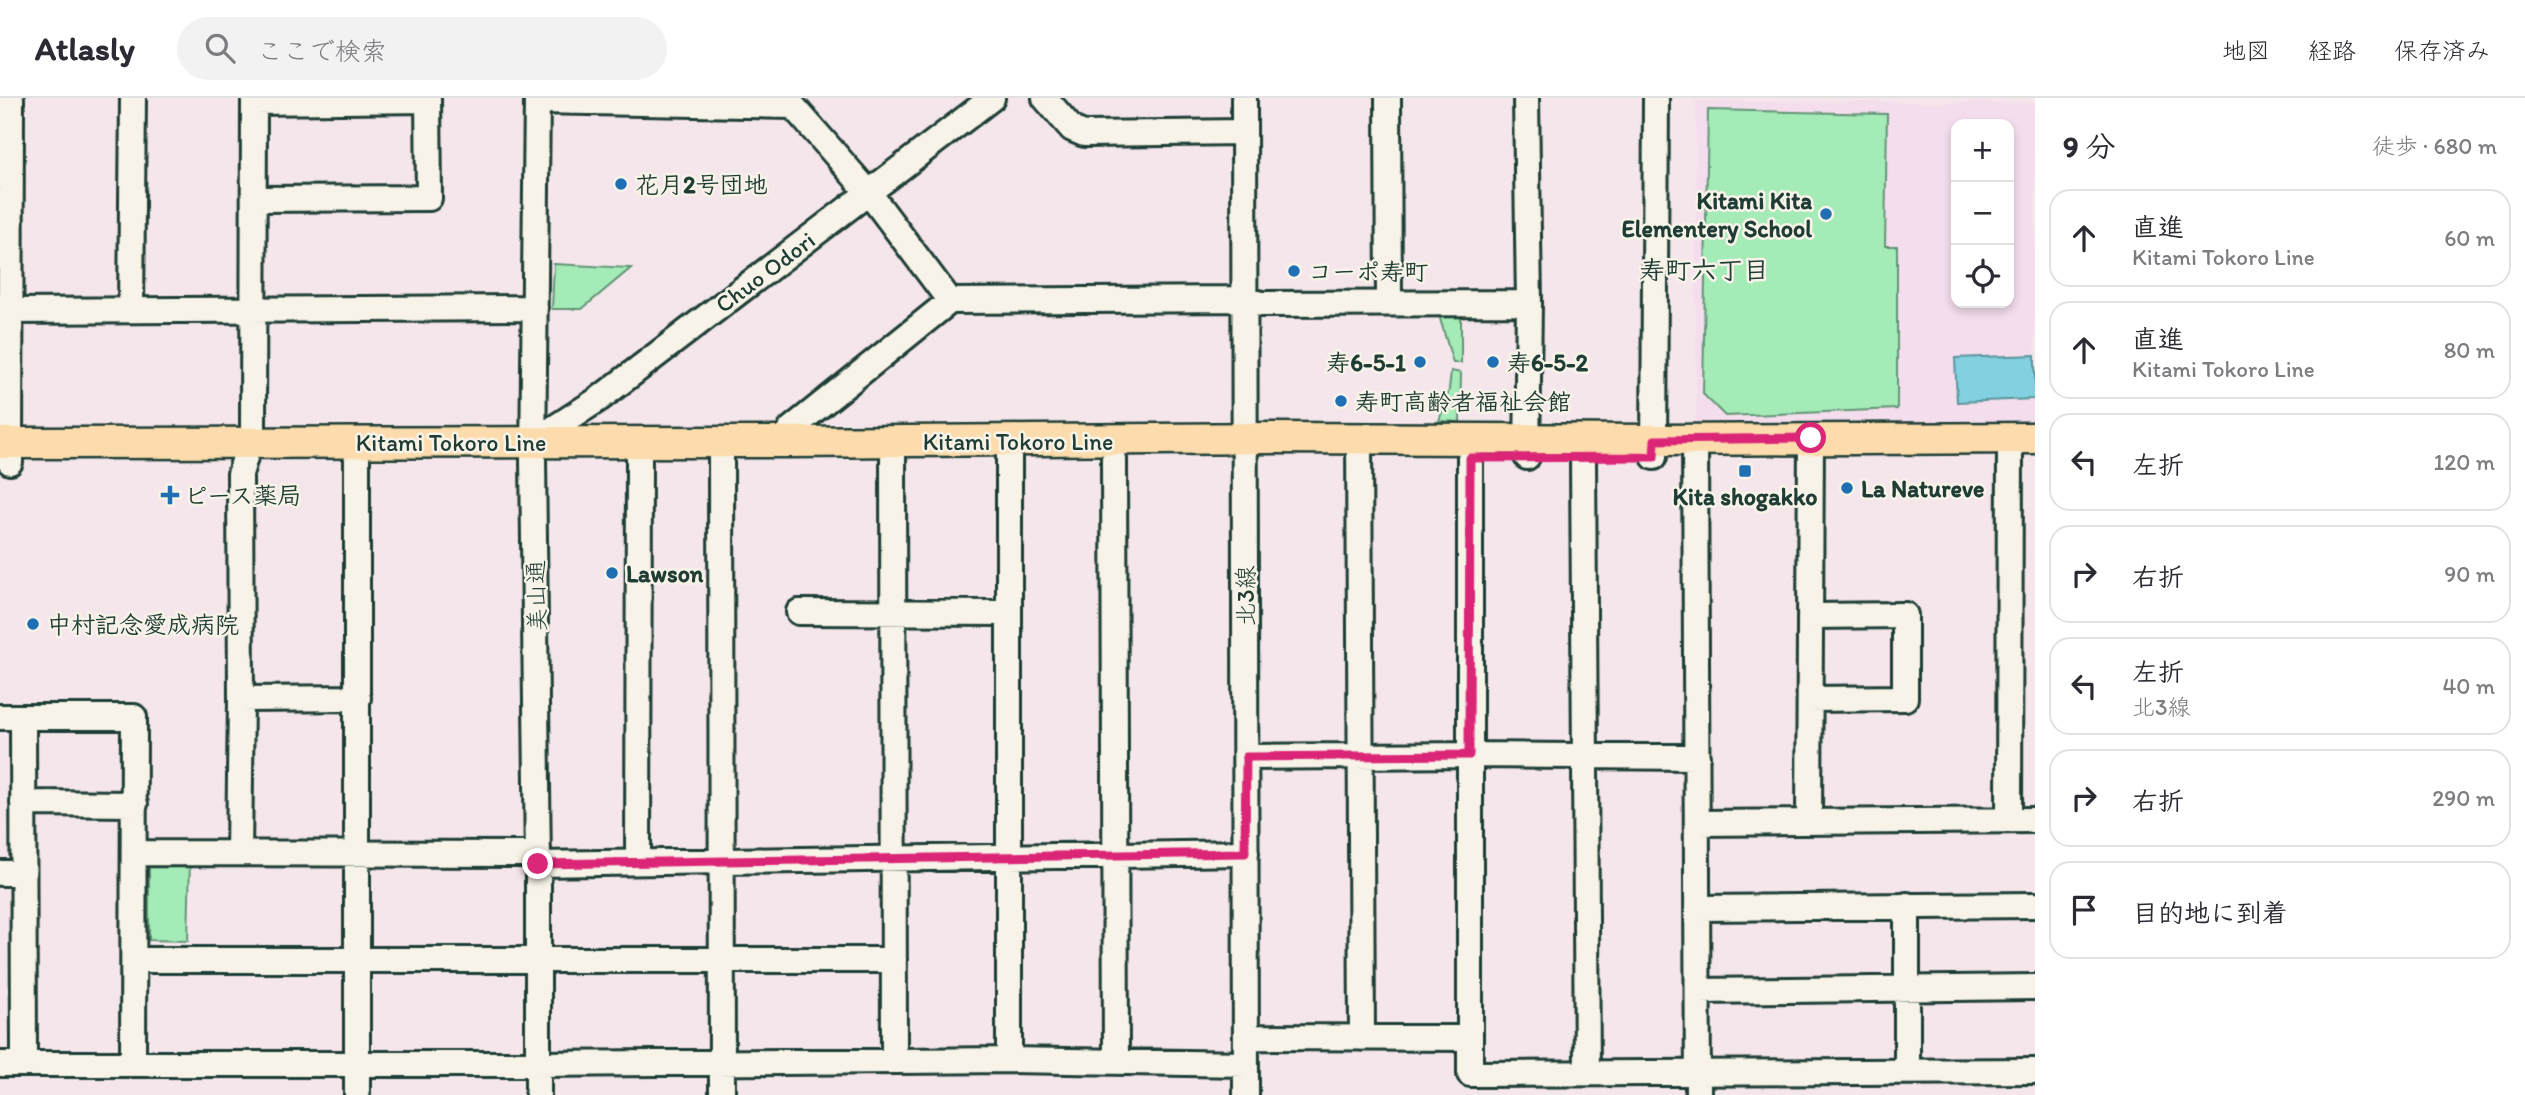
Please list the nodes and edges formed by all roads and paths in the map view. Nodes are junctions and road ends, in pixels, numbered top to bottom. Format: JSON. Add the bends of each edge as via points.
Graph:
{"nodes":[{"id":1,"x":11,"y":98,"type":"edge"},
{"id":2,"x":133,"y":98,"type":"edge"},
{"id":3,"x":992,"y":98,"type":"edge"},
{"id":4,"x":1045,"y":98,"type":"edge"},
{"id":5,"x":1244,"y":98,"type":"edge"},
{"id":6,"x":1388,"y":98,"type":"edge"},
{"id":7,"x":1526,"y":98,"type":"edge"},
{"id":8,"x":1656,"y":98,"type":"edge"},
{"id":9,"x":428,"y":99,"type":"edge"},
{"id":10,"x":537,"y":99,"type":"edge"},
{"id":11,"x":254,"y":100,"type":"edge"},
{"id":12,"x":1244,"y":132,"type":"junction"},
{"id":13,"x":869,"y":193,"type":"junction"},
{"id":14,"x":254,"y":199,"type":"junction"},
{"id":15,"x":1244,"y":299,"type":"junction"},
{"id":16,"x":950,"y":301,"type":"junction"},
{"id":17,"x":1389,"y":303,"type":"junction"},
{"id":18,"x":1530,"y":303,"type":"junction"},
{"id":19,"x":535,"y":308,"type":"junction"},
{"id":20,"x":131,"y":310,"type":"junction"},
{"id":21,"x":254,"y":310,"type":"junction"},
{"id":22,"x":10,"y":311,"type":"junction"},
{"id":23,"x":789,"y":442,"type":"junction"},
{"id":24,"x":1810,"y":447,"type":"junction"},
{"id":25,"x":2022,"y":447,"type":"edge"},
{"id":26,"x":1244,"y":448,"type":"junction"},
{"id":27,"x":1358,"y":448,"type":"junction"},
{"id":28,"x":1527,"y":448,"type":"junction"},
{"id":29,"x":1655,"y":448,"type":"junction"},
{"id":30,"x":1695,"y":448,"type":"junction"},
{"id":31,"x":533,"y":450,"type":"junction"},
{"id":32,"x":721,"y":450,"type":"junction"},
{"id":33,"x":1009,"y":450,"type":"junction"},
{"id":34,"x":357,"y":451,"type":"junction"},
{"id":35,"x":893,"y":451,"type":"junction"},
{"id":36,"x":5,"y":452,"type":"edge"},
{"id":37,"x":246,"y":452,"type":"junction"},
{"id":38,"x":1583,"y":457,"type":"junction"},
{"id":39,"x":1470,"y":458,"type":"junction"},
{"id":40,"x":639,"y":459,"type":"junction"},
{"id":41,"x":1114,"y":459,"type":"junction"},
{"id":42,"x":799,"y":612,"type":"dead end"},
{"id":43,"x":895,"y":613,"type":"junction"},
{"id":44,"x":1009,"y":613,"type":"junction"},
{"id":45,"x":1811,"y":616,"type":"junction"},
{"id":46,"x":358,"y":698,"type":"junction"},
{"id":47,"x":241,"y":699,"type":"junction"},
{"id":48,"x":1810,"y":699,"type":"junction"},
{"id":49,"x":11,"y":717,"type":"edge"},
{"id":50,"x":1469,"y":755,"type":"junction"},
{"id":51,"x":1584,"y":755,"type":"junction"},
{"id":52,"x":1361,"y":756,"type":"junction"},
{"id":53,"x":1246,"y":757,"type":"junction"},
{"id":54,"x":1697,"y":757,"type":"junction"},
{"id":55,"x":23,"y":803,"type":"junction"},
{"id":56,"x":135,"y":804,"type":"junction"},
{"id":57,"x":2009,"y":820,"type":"junction"},
{"id":58,"x":2035,"y":820,"type":"edge"},
{"id":59,"x":1810,"y":822,"type":"junction"},
{"id":60,"x":1697,"y":823,"type":"junction"},
{"id":61,"x":135,"y":853,"type":"junction"},
{"id":62,"x":239,"y":853,"type":"junction"},
{"id":63,"x":1245,"y":853,"type":"junction"},
{"id":64,"x":356,"y":854,"type":"junction"},
{"id":65,"x":1117,"y":854,"type":"junction"},
{"id":66,"x":1008,"y":857,"type":"junction"},
{"id":67,"x":538,"y":859,"type":"junction"},
{"id":68,"x":895,"y":859,"type":"junction"},
{"id":69,"x":721,"y":861,"type":"junction"},
{"id":70,"x":638,"y":862,"type":"junction"},
{"id":71,"x":11,"y":873,"type":"edge"},
{"id":72,"x":1907,"y":905,"type":"junction"},
{"id":73,"x":2035,"y":905,"type":"edge"},
{"id":74,"x":1698,"y":908,"type":"junction"},
{"id":75,"x":358,"y":959,"type":"junction"},
{"id":76,"x":721,"y":959,"type":"junction"},
{"id":77,"x":135,"y":960,"type":"junction"},
{"id":78,"x":538,"y":960,"type":"junction"},
{"id":79,"x":894,"y":960,"type":"junction"},
{"id":80,"x":2035,"y":987,"type":"edge"},
{"id":81,"x":1908,"y":989,"type":"junction"},
{"id":82,"x":1698,"y":991,"type":"junction"},
{"id":83,"x":1246,"y":1037,"type":"junction"},
{"id":84,"x":1362,"y":1038,"type":"junction"},
{"id":85,"x":1470,"y":1038,"type":"junction"},
{"id":86,"x":1009,"y":1060,"type":"junction"},
{"id":87,"x":894,"y":1061,"type":"junction"},
{"id":88,"x":1116,"y":1061,"type":"junction"},
{"id":89,"x":357,"y":1063,"type":"junction"},
{"id":90,"x":721,"y":1063,"type":"junction"},
{"id":91,"x":12,"y":1064,"type":"edge"},
{"id":92,"x":133,"y":1064,"type":"junction"},
{"id":93,"x":538,"y":1064,"type":"junction"},
{"id":94,"x":1246,"y":1064,"type":"junction"},
{"id":95,"x":1907,"y":1072,"type":"junction"},
{"id":96,"x":1587,"y":1073,"type":"junction"},
{"id":97,"x":2032,"y":1079,"type":"edge"},
{"id":98,"x":1698,"y":1084,"type":"edge"},
{"id":99,"x":1790,"y":1084,"type":"edge"},
{"id":100,"x":357,"y":1095,"type":"edge"},
{"id":101,"x":538,"y":1095,"type":"edge"},
{"id":102,"x":722,"y":1095,"type":"edge"},
{"id":103,"x":1246,"y":1095,"type":"edge"}],
"edges":[{"from":1,"to":22,"type":"street"},
{"from":2,"to":20,"type":"street"},
{"from":3,"to":13,"type":"street","name":"Chuo Odori"},
{"from":4,"to":12,"type":"street","via":[[1072,129],[1084,134]]},
{"from":5,"to":12,"type":"street","name":"北3線"},
{"from":6,"to":17,"type":"street"},
{"from":7,"to":18,"type":"street"},
{"from":8,"to":29,"type":"street"},
{"from":9,"to":11,"type":"street"},
{"from":9,"to":14,"type":"street","via":[[429,198]]},
{"from":10,"to":13,"type":"street","via":[[793,106]]},
{"from":10,"to":19,"type":"street","name":"美山通"},
{"from":11,"to":14,"type":"street"},
{"from":12,"to":15,"type":"street","name":"北3線"},
{"from":13,"to":16,"type":"street"},
{"from":13,"to":31,"type":"street","name":"Chuo Odori"},
{"from":14,"to":21,"type":"street"},
{"from":15,"to":16,"type":"street"},
{"from":15,"to":17,"type":"street","via":[[1261,304]]},
{"from":15,"to":26,"type":"street","name":"北3線"},
{"from":16,"to":23,"type":"street","via":[[791,429]]},
{"from":17,"to":18,"type":"street"},
{"from":18,"to":28,"type":"street"},
{"from":19,"to":21,"type":"street"},
{"from":19,"to":31,"type":"street","name":"美山通"},
{"from":20,"to":21,"type":"street"},
{"from":20,"to":22,"type":"street"},
{"from":21,"to":37,"type":"street","via":[[253,431]]},
{"from":22,"to":36,"type":"street"},
{"from":23,"to":32,"type":"main road","name":"Kitami Tokoro Line"},
{"from":23,"to":35,"type":"main road","name":"Kitami Tokoro Line"},
{"from":24,"to":25,"type":"main road","name":"Kitami Tokoro Line"},
{"from":24,"to":30,"type":"main road","name":"Kitami Tokoro Line"},
{"from":24,"to":45,"type":"street"},
{"from":25,"to":57,"type":"street"},
{"from":26,"to":27,"type":"main road","name":"Kitami Tokoro Line"},
{"from":26,"to":33,"type":"main road","name":"Kitami Tokoro Line"},
{"from":26,"to":41,"type":"main road","name":"Kitami Tokoro Line"},
{"from":26,"to":53,"type":"street","name":"北3線"},
{"from":27,"to":28,"type":"main road","name":"Kitami Tokoro Line"},
{"from":27,"to":39,"type":"main road","name":"Kitami Tokoro Line"},
{"from":27,"to":52,"type":"street"},
{"from":28,"to":29,"type":"main road","name":"Kitami Tokoro Line"},
{"from":28,"to":38,"type":"main road","name":"Kitami Tokoro Line"},
{"from":28,"to":39,"type":"main road","name":"Kitami Tokoro Line"},
{"from":29,"to":30,"type":"main road","name":"Kitami Tokoro Line"},
{"from":29,"to":38,"type":"main road","name":"Kitami Tokoro Line"},
{"from":30,"to":54,"type":"street"},
{"from":31,"to":32,"type":"main road","name":"Kitami Tokoro Line"},
{"from":31,"to":34,"type":"main road","name":"Kitami Tokoro Line"},
{"from":31,"to":40,"type":"main road","name":"Kitami Tokoro Line"},
{"from":31,"to":67,"type":"street","name":"美山通"},
{"from":32,"to":35,"type":"main road","name":"Kitami Tokoro Line"},
{"from":32,"to":40,"type":"main road","name":"Kitami Tokoro Line"},
{"from":32,"to":69,"type":"street"},
{"from":33,"to":35,"type":"main road","name":"Kitami Tokoro Line"},
{"from":33,"to":41,"type":"main road","name":"Kitami Tokoro Line"},
{"from":33,"to":44,"type":"street"},
{"from":34,"to":37,"type":"main road","name":"Kitami Tokoro Line"},
{"from":34,"to":46,"type":"street"},
{"from":35,"to":43,"type":"street"},
{"from":36,"to":37,"type":"main road","name":"Kitami Tokoro Line"},
{"from":37,"to":47,"type":"street","via":[[240,474]]},
{"from":38,"to":51,"type":"street"},
{"from":39,"to":50,"type":"street"},
{"from":40,"to":70,"type":"street"},
{"from":41,"to":65,"type":"street"},
{"from":42,"to":43,"type":"street"},
{"from":43,"to":44,"type":"street"},
{"from":43,"to":68,"type":"street"},
{"from":44,"to":66,"type":"street"},
{"from":45,"to":48,"type":"street"},
{"from":45,"to":48,"type":"street","via":[[1905,615],[1905,698]]},
{"from":46,"to":47,"type":"street"},
{"from":46,"to":64,"type":"street"},
{"from":47,"to":62,"type":"street"},
{"from":48,"to":59,"type":"street"},
{"from":49,"to":55,"type":"street"},
{"from":49,"to":56,"type":"street","via":[[134,717]]},
{"from":50,"to":51,"type":"street"},
{"from":50,"to":52,"type":"street"},
{"from":50,"to":85,"type":"street"},
{"from":51,"to":54,"type":"street"},
{"from":51,"to":96,"type":"street"},
{"from":52,"to":53,"type":"street"},
{"from":52,"to":84,"type":"street"},
{"from":53,"to":63,"type":"street","name":"北3線"},
{"from":54,"to":60,"type":"street"},
{"from":55,"to":56,"type":"street"},
{"from":55,"to":71,"type":"street"},
{"from":56,"to":61,"type":"street"},
{"from":57,"to":58,"type":"street"},
{"from":57,"to":59,"type":"street"},
{"from":59,"to":60,"type":"street"},
{"from":60,"to":74,"type":"street"},
{"from":61,"to":62,"type":"street"},
{"from":61,"to":77,"type":"street"},
{"from":62,"to":64,"type":"street"},
{"from":63,"to":65,"type":"street"},
{"from":63,"to":83,"type":"street","name":"北3線"},
{"from":64,"to":67,"type":"street"},
{"from":64,"to":75,"type":"street"},
{"from":65,"to":66,"type":"street"},
{"from":65,"to":88,"type":"street"},
{"from":66,"to":68,"type":"street"},
{"from":66,"to":86,"type":"street"},
{"from":67,"to":70,"type":"street"},
{"from":67,"to":78,"type":"street","name":"美山通"},
{"from":68,"to":69,"type":"street"},
{"from":68,"to":79,"type":"street"},
{"from":69,"to":70,"type":"street"},
{"from":69,"to":76,"type":"street"},
{"from":71,"to":91,"type":"street"},
{"from":72,"to":73,"type":"street"},
{"from":72,"to":74,"type":"street"},
{"from":72,"to":81,"type":"street"},
{"from":74,"to":82,"type":"street"},
{"from":75,"to":77,"type":"street"},
{"from":75,"to":78,"type":"street"},
{"from":75,"to":89,"type":"street"},
{"from":76,"to":78,"type":"street"},
{"from":76,"to":79,"type":"street"},
{"from":76,"to":90,"type":"street"},
{"from":77,"to":92,"type":"street"},
{"from":78,"to":93,"type":"street","name":"美山通"},
{"from":79,"to":87,"type":"street"},
{"from":80,"to":81,"type":"street"},
{"from":81,"to":82,"type":"street"},
{"from":81,"to":95,"type":"street"},
{"from":82,"to":98,"type":"street"},
{"from":83,"to":84,"type":"street"},
{"from":83,"to":94,"type":"street","name":"北3線"},
{"from":84,"to":85,"type":"street"},
{"from":85,"to":96,"type":"street","via":[[1470,1074]]},
{"from":86,"to":87,"type":"street"},
{"from":86,"to":88,"type":"street"},
{"from":87,"to":90,"type":"street"},
{"from":88,"to":94,"type":"street"},
{"from":89,"to":92,"type":"street"},
{"from":89,"to":93,"type":"street"},
{"from":89,"to":100,"type":"street"},
{"from":90,"to":93,"type":"street"},
{"from":90,"to":102,"type":"street"},
{"from":91,"to":92,"type":"street"},
{"from":93,"to":101,"type":"street","name":"美山通"},
{"from":94,"to":103,"type":"street","name":"北3線"},
{"from":95,"to":97,"type":"street"},
{"from":95,"to":99,"type":"street"},
{"from":96,"to":98,"type":"street"},
{"from":98,"to":99,"type":"street"}]}
